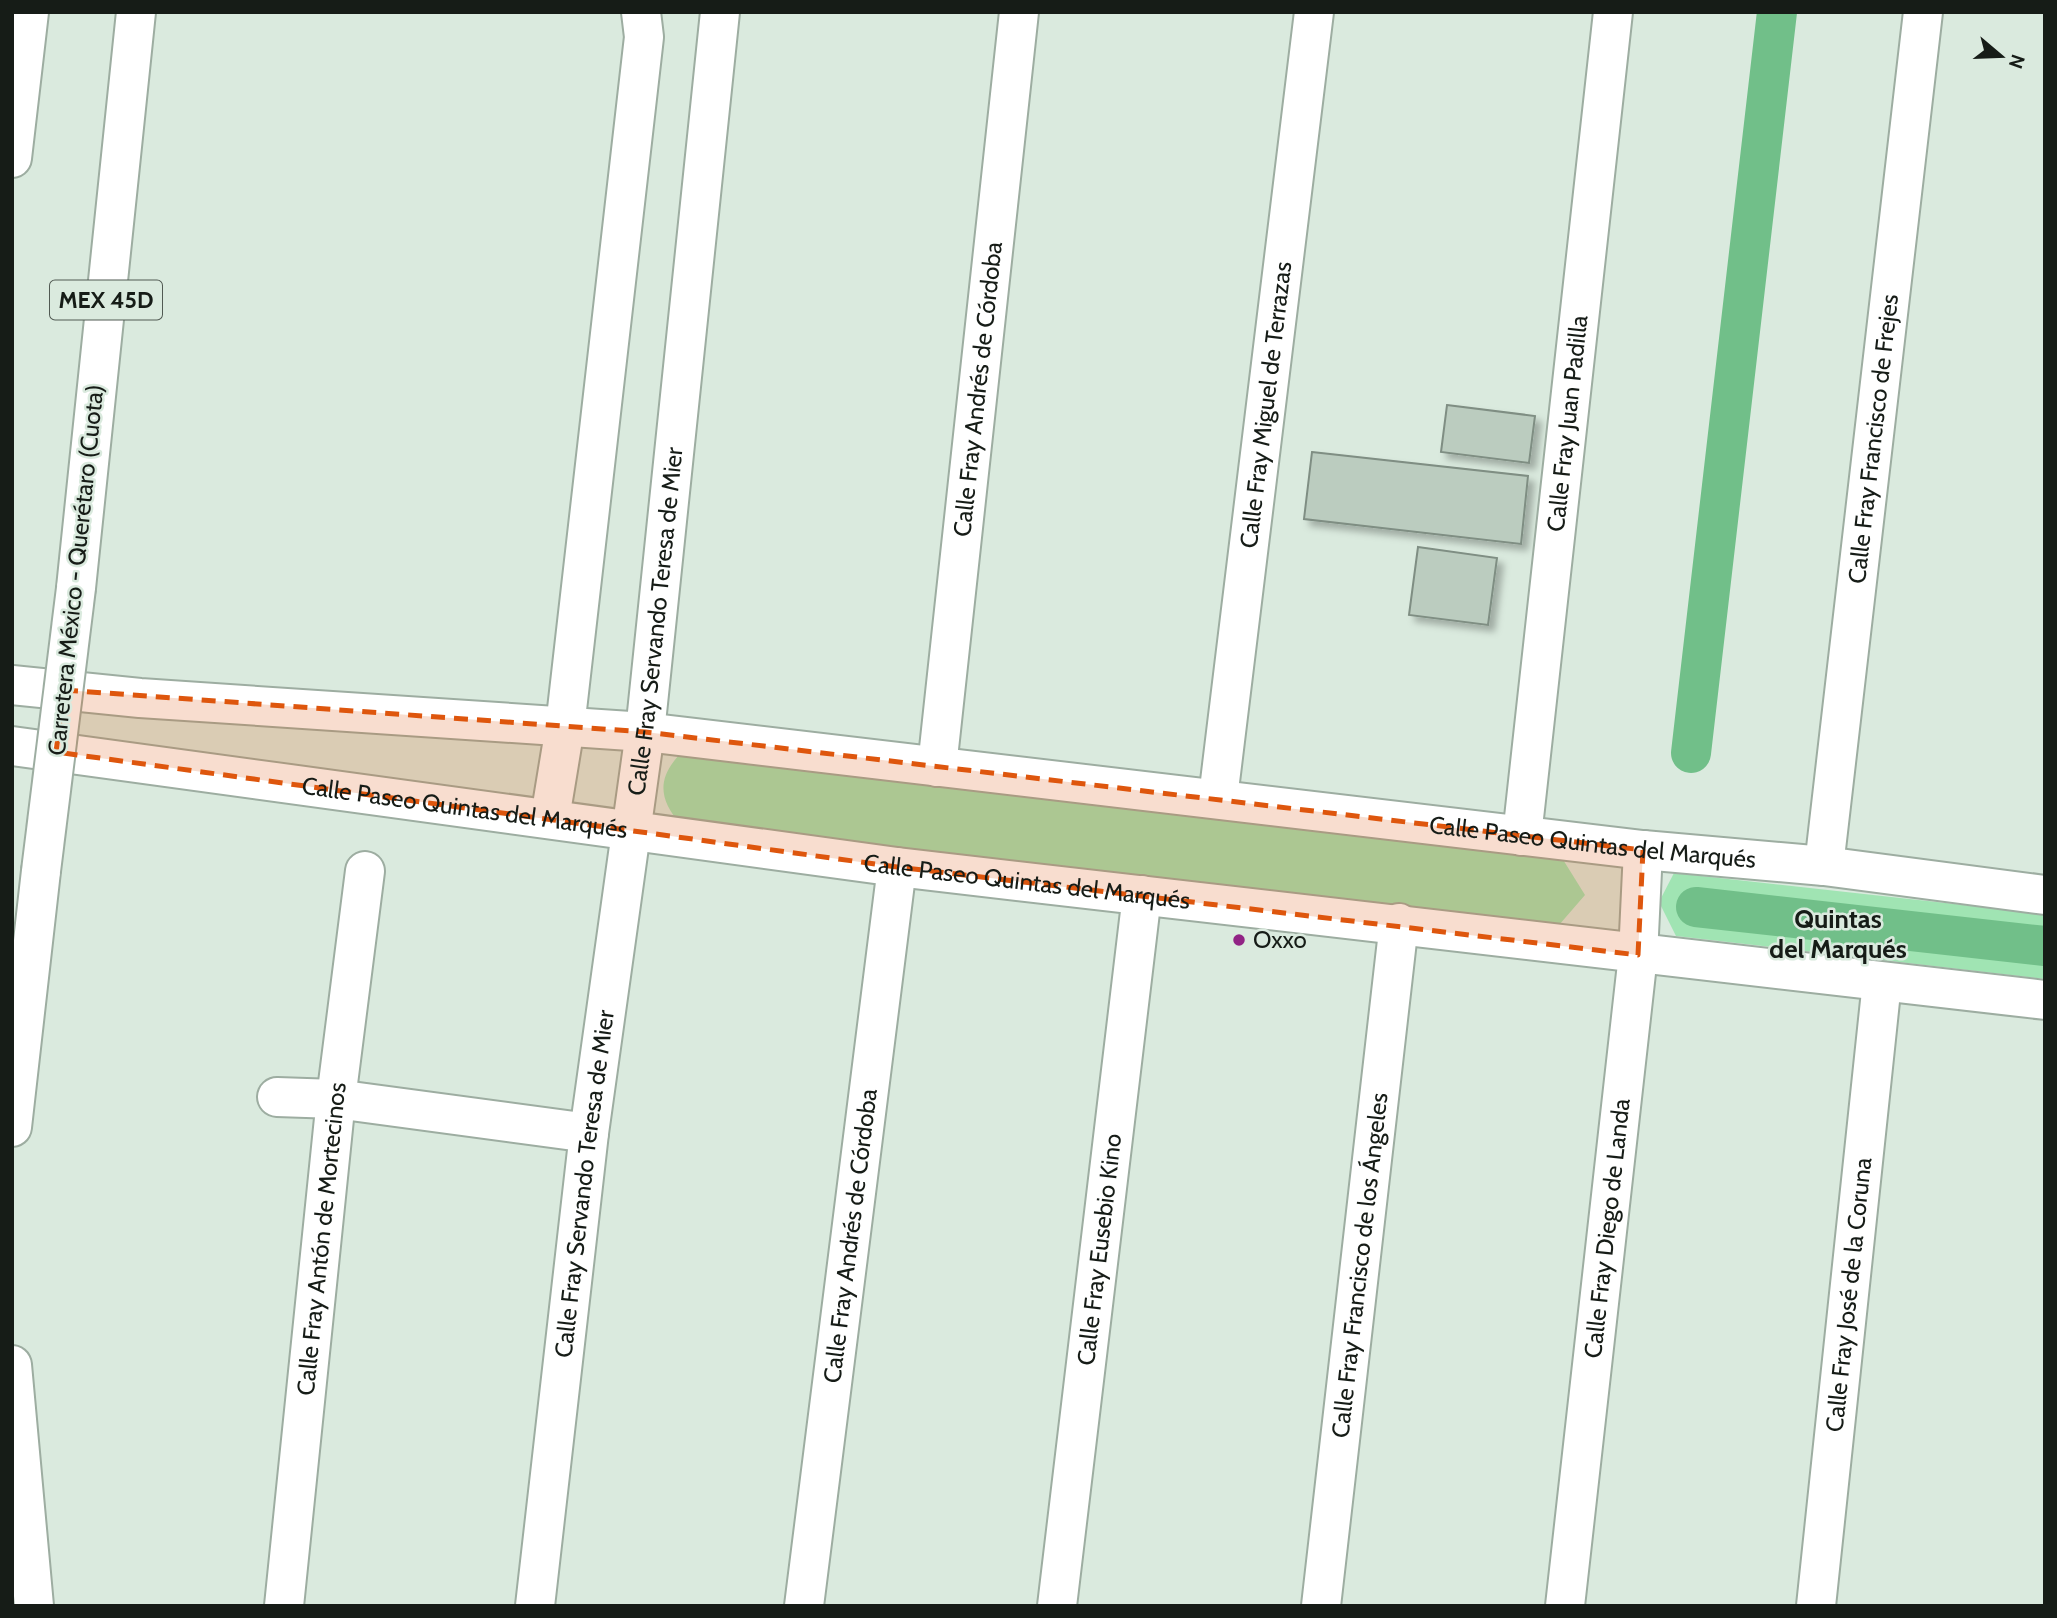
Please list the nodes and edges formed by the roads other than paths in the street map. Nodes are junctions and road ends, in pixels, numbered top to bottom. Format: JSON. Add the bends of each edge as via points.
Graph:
{"nodes":[{"id":1,"x":29,"y":12,"type":"edge"},
{"id":2,"x":136,"y":12,"type":"edge"},
{"id":3,"x":641,"y":12,"type":"edge"},
{"id":4,"x":720,"y":12,"type":"edge"},
{"id":5,"x":1019,"y":12,"type":"edge"},
{"id":6,"x":1314,"y":12,"type":"edge"},
{"id":7,"x":1613,"y":12,"type":"edge"},
{"id":8,"x":1923,"y":12,"type":"edge"},
{"id":9,"x":12,"y":158,"type":"edge"},
{"id":10,"x":12,"y":685,"type":"edge"},
{"id":11,"x":565,"y":727,"type":"junction"},
{"id":12,"x":645,"y":732,"type":"junction"},
{"id":13,"x":12,"y":746,"type":"edge"},
{"id":14,"x":937,"y":767,"type":"junction"},
{"id":15,"x":1218,"y":798,"type":"junction"},
{"id":16,"x":550,"y":818,"type":"junction"},
{"id":17,"x":632,"y":830,"type":"junction"},
{"id":18,"x":1522,"y":836,"type":"junction"},
{"id":19,"x":1643,"y":850,"type":"junction"},
{"id":20,"x":1825,"y":866,"type":"junction"},
{"id":21,"x":897,"y":867,"type":"junction"},
{"id":22,"x":365,"y":871,"type":"dead end"},
{"id":23,"x":1142,"y":895,"type":"junction"},
{"id":24,"x":2045,"y":895,"type":"edge"},
{"id":25,"x":1399,"y":923,"type":"junction"},
{"id":26,"x":1638,"y":955,"type":"junction"},
{"id":27,"x":1882,"y":982,"type":"junction"},
{"id":28,"x":2045,"y":1000,"type":"edge"},
{"id":29,"x":278,"y":1097,"type":"dead end"},
{"id":30,"x":336,"y":1100,"type":"junction"},
{"id":31,"x":12,"y":1127,"type":"edge"},
{"id":32,"x":589,"y":1133,"type":"junction"},
{"id":33,"x":12,"y":1365,"type":"edge"},
{"id":34,"x":34,"y":1606,"type":"edge"},
{"id":35,"x":284,"y":1606,"type":"edge"},
{"id":36,"x":535,"y":1606,"type":"edge"},
{"id":37,"x":804,"y":1606,"type":"edge"},
{"id":38,"x":1057,"y":1606,"type":"edge"},
{"id":39,"x":1321,"y":1606,"type":"edge"},
{"id":40,"x":1566,"y":1606,"type":"edge"},
{"id":41,"x":1816,"y":1606,"type":"edge"}],
"edges":[{"from":1,"to":9,"type":"main road"},
{"from":2,"to":31,"type":"main road","name":"Carretera México - Querétaro (Cuota)","number":"MEX 45D","bridge":true,"via":[[76,588]]},
{"from":3,"to":11,"type":"main road","via":[[644,37]]},
{"from":4,"to":12,"type":"main road","name":"Calle Fray Servando Teresa de Mier"},
{"from":5,"to":14,"type":"main road","name":"Calle Fray Andrés de Córdoba"},
{"from":6,"to":15,"type":"main road","name":"Calle Fray Miguel de Terrazas"},
{"from":7,"to":18,"type":"main road","name":"Calle Fray Juan Padilla"},
{"from":8,"to":20,"type":"main road","name":"Calle Fray Francisco de Frejes"},
{"from":10,"to":11,"type":"main road","name":"Calle Paseo Quintas del Marqués"},
{"from":11,"to":12,"type":"main road","name":"Calle Paseo Quintas del Marqués"},
{"from":11,"to":16,"type":"main road"},
{"from":12,"to":14,"type":"main road","name":"Calle Paseo Quintas del Marqués"},
{"from":12,"to":17,"type":"main road","name":"Calle Fray Servando Teresa de Mier"},
{"from":13,"to":16,"type":"main road","name":"Calle Paseo Quintas del Marqués"},
{"from":14,"to":15,"type":"main road","name":"Calle Paseo Quintas del Marqués"},
{"from":15,"to":18,"type":"main road","name":"Calle Paseo Quintas del Marqués"},
{"from":16,"to":17,"type":"main road","name":"Calle Paseo Quintas del Marqués"},
{"from":17,"to":21,"type":"main road","name":"Calle Paseo Quintas del Marqués"},
{"from":17,"to":32,"type":"main road","name":"Calle Fray Servando Teresa de Mier"},
{"from":18,"to":19,"type":"main road","name":"Calle Paseo Quintas del Marqués"},
{"from":19,"to":20,"type":"main road","name":"Calle Paseo Quintas del Marqués"},
{"from":19,"to":26,"type":"main road","name":"Calle Fray Diego de Landa"},
{"from":20,"to":24,"type":"main road","name":"Calle Paseo Quintas del Marqués"},
{"from":21,"to":23,"type":"main road","name":"Calle Paseo Quintas del Marqués"},
{"from":21,"to":37,"type":"main road","name":"Calle Fray Andrés de Córdoba"},
{"from":22,"to":30,"type":"main road","name":"Calle Fray Antón de Mortecinos"},
{"from":23,"to":25,"type":"main road","name":"Calle Paseo Quintas del Marqués"},
{"from":23,"to":38,"type":"main road","name":"Calle Fray Eusebio Kino"},
{"from":25,"to":26,"type":"main road","name":"Calle Paseo Quintas del Marqués"},
{"from":25,"to":39,"type":"main road","name":"Calle Fray Francisco de los Ángeles"},
{"from":26,"to":27,"type":"main road","name":"Calle Paseo Quintas del Marqués"},
{"from":26,"to":40,"type":"main road","name":"Calle Fray Diego de Landa"},
{"from":27,"to":28,"type":"main road","name":"Calle Paseo Quintas del Marqués"},
{"from":27,"to":41,"type":"main road","name":"Calle Fray José de la Coruna"},
{"from":29,"to":30,"type":"main road"},
{"from":30,"to":32,"type":"main road"},
{"from":30,"to":35,"type":"main road","name":"Calle Fray Antón de Mortecinos"},
{"from":32,"to":36,"type":"main road","name":"Calle Fray Servando Teresa de Mier"},
{"from":33,"to":34,"type":"main road"}]}
